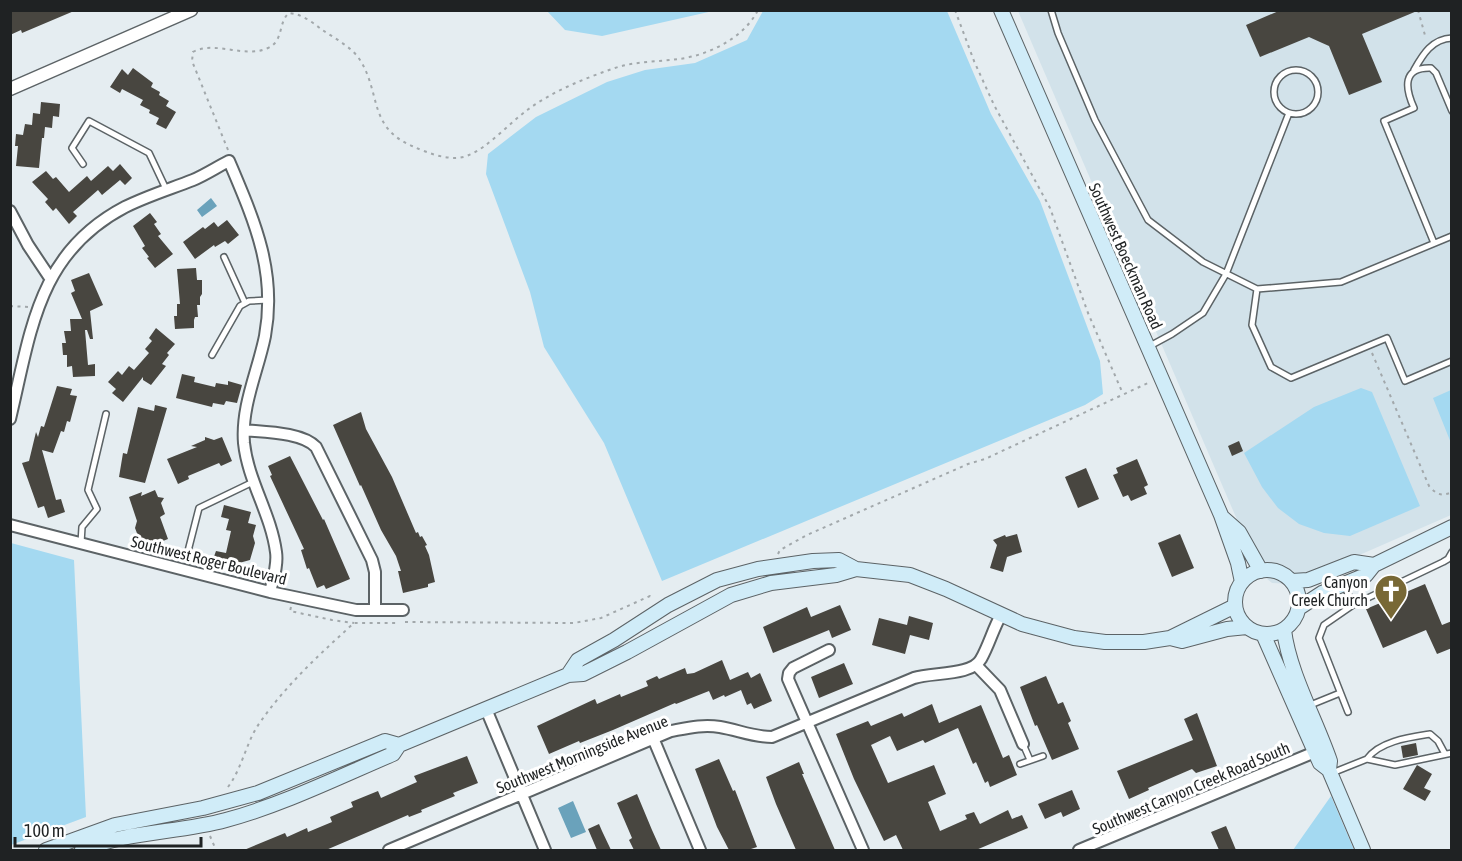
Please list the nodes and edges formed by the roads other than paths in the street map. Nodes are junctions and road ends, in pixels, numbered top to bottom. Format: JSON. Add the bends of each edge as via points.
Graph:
{"nodes":[{"id":1,"x":191,"y":10,"type":"edge"},
{"id":2,"x":1001,"y":10,"type":"edge"},
{"id":3,"x":1051,"y":10,"type":"edge"},
{"id":4,"x":1452,"y":38,"type":"edge"},
{"id":5,"x":1414,"y":69,"type":"junction"},
{"id":6,"x":10,"y":89,"type":"edge"},
{"id":7,"x":1452,"y":111,"type":"edge"},
{"id":8,"x":1289,"y":113,"type":"junction"},
{"id":9,"x":83,"y":164,"type":"dead end"},
{"id":10,"x":166,"y":189,"type":"junction"},
{"id":11,"x":10,"y":211,"type":"edge"},
{"id":12,"x":1452,"y":236,"type":"edge"},
{"id":13,"x":1434,"y":243,"type":"junction"},
{"id":14,"x":224,"y":258,"type":"dead end"},
{"id":15,"x":1226,"y":274,"type":"junction"},
{"id":16,"x":50,"y":278,"type":"junction"},
{"id":17,"x":1257,"y":289,"type":"junction"},
{"id":18,"x":268,"y":300,"type":"junction"},
{"id":19,"x":245,"y":303,"type":"junction"},
{"id":20,"x":1148,"y":347,"type":"junction"},
{"id":21,"x":212,"y":355,"type":"dead end"},
{"id":22,"x":1452,"y":361,"type":"edge"},
{"id":23,"x":106,"y":414,"type":"dead end"},
{"id":24,"x":10,"y":419,"type":"edge"},
{"id":25,"x":244,"y":430,"type":"junction"},
{"id":26,"x":253,"y":482,"type":"junction"},
{"id":27,"x":1221,"y":515,"type":"junction"},
{"id":28,"x":10,"y":525,"type":"edge"},
{"id":29,"x":1452,"y":527,"type":"edge"},
{"id":30,"x":81,"y":543,"type":"junction"},
{"id":31,"x":1452,"y":552,"type":"edge"},
{"id":32,"x":187,"y":555,"type":"dead end"},
{"id":33,"x":1374,"y":565,"type":"junction"},
{"id":34,"x":855,"y":569,"type":"junction"},
{"id":35,"x":1261,"y":571,"type":"junction"},
{"id":36,"x":1292,"y":581,"type":"junction"},
{"id":37,"x":1242,"y":582,"type":"junction"},
{"id":38,"x":1344,"y":584,"type":"junction"},
{"id":39,"x":270,"y":592,"type":"junction"},
{"id":40,"x":1353,"y":605,"type":"junction"},
{"id":41,"x":1235,"y":606,"type":"junction"},
{"id":42,"x":1299,"y":608,"type":"junction"},
{"id":43,"x":375,"y":610,"type":"junction"},
{"id":44,"x":403,"y":610,"type":"dead end"},
{"id":45,"x":1001,"y":615,"type":"junction"},
{"id":46,"x":1247,"y":627,"type":"junction"},
{"id":47,"x":1284,"y":630,"type":"junction"},
{"id":48,"x":1263,"y":634,"type":"junction"},
{"id":49,"x":1170,"y":639,"type":"junction"},
{"id":50,"x":829,"y":650,"type":"dead end"},
{"id":51,"x":976,"y":665,"type":"junction"},
{"id":52,"x":567,"y":675,"type":"junction"},
{"id":53,"x":1340,"y":693,"type":"junction"},
{"id":54,"x":1308,"y":706,"type":"junction"},
{"id":55,"x":486,"y":709,"type":"junction"},
{"id":56,"x":1348,"y":712,"type":"dead end"},
{"id":57,"x":807,"y":723,"type":"junction"},
{"id":58,"x":652,"y":738,"type":"junction"},
{"id":59,"x":1023,"y":744,"type":"joint"},
{"id":60,"x":399,"y":745,"type":"junction"},
{"id":61,"x":1315,"y":752,"type":"junction"},
{"id":62,"x":1448,"y":753,"type":"edge"},
{"id":63,"x":1042,"y":756,"type":"dead end"},
{"id":64,"x":1367,"y":759,"type":"junction"},
{"id":65,"x":1030,"y":760,"type":"junction"},
{"id":66,"x":1020,"y":764,"type":"dead end"},
{"id":67,"x":1330,"y":772,"type":"junction"},
{"id":68,"x":521,"y":795,"type":"junction"},
{"id":69,"x":46,"y":850,"type":"edge"},
{"id":70,"x":82,"y":850,"type":"edge"},
{"id":71,"x":389,"y":850,"type":"edge"},
{"id":72,"x":545,"y":850,"type":"edge"},
{"id":73,"x":700,"y":850,"type":"edge"},
{"id":74,"x":863,"y":850,"type":"edge"},
{"id":75,"x":1079,"y":850,"type":"edge"},
{"id":76,"x":1363,"y":850,"type":"edge"}],
"edges":[{"from":1,"to":6,"type":"street"},
{"from":2,"to":20,"type":"main road","name":"Southwest Boeckman Road"},
{"from":3,"to":15,"type":"lane","via":[[1095,120],[1148,220],[1203,262]]},
{"from":4,"to":5,"type":"lane","via":[[1428,48]]},
{"from":5,"to":7,"type":"lane","via":[[1431,68],[1436,73]]},
{"from":5,"to":13,"type":"lane","via":[[1408,87],[1414,108],[1384,121]]},
{"from":8,"to":8,"type":"lane","via":[[1278,104],[1275,85],[1290,71],[1303,71],[1317,85],[1317,99],[1309,110]]},
{"from":8,"to":15,"type":"lane"},
{"from":9,"to":10,"type":"lane","via":[[72,148],[89,121],[149,153]]},
{"from":10,"to":16,"type":"street","via":[[126,206],[93,227],[71,248]]},
{"from":10,"to":18,"type":"street","via":[[229,161],[263,249]]},
{"from":11,"to":16,"type":"street"},
{"from":12,"to":13,"type":"lane"},
{"from":13,"to":17,"type":"lane","via":[[1341,282]]},
{"from":14,"to":19,"type":"lane"},
{"from":15,"to":17,"type":"lane"},
{"from":15,"to":20,"type":"lane","via":[[1203,313]]},
{"from":16,"to":24,"type":"street","via":[[38,307]]},
{"from":17,"to":22,"type":"lane","via":[[1252,325],[1270,367],[1291,378],[1387,338],[1405,381]]},
{"from":18,"to":19,"type":"lane"},
{"from":18,"to":25,"type":"street","via":[[265,336]]},
{"from":19,"to":21,"type":"lane","via":[[235,312]]},
{"from":20,"to":27,"type":"main road","name":"Southwest Boeckman Road"},
{"from":23,"to":30,"type":"lane","via":[[88,490],[98,509],[82,527]]},
{"from":25,"to":26,"type":"street"},
{"from":25,"to":43,"type":"street","via":[[300,437],[316,447],[372,560]]},
{"from":26,"to":32,"type":"lane","via":[[199,508]]},
{"from":26,"to":39,"type":"street","via":[[276,553]]},
{"from":27,"to":35,"type":"main road","name":"Southwest Boeckman Road","via":[[1239,532]]},
{"from":27,"to":37,"type":"main road","name":"Southwest Boeckman Road"},
{"from":28,"to":30,"type":"street","name":"Southwest Roger Boulevard"},
{"from":29,"to":33,"type":"main road"},
{"from":30,"to":39,"type":"street","name":"Southwest Roger Boulevard"},
{"from":31,"to":40,"type":"lane","via":[[1443,562]]},
{"from":33,"to":36,"type":"main road","via":[[1354,562],[1308,580]]},
{"from":33,"to":38,"type":"main road","via":[[1366,575]]},
{"from":34,"to":45,"type":"main road","via":[[910,575]]},
{"from":34,"to":52,"type":"main road","via":[[771,583],[731,595],[583,674]]},
{"from":34,"to":52,"type":"main road","via":[[839,560],[774,565],[717,580],[578,660]]},
{"from":35,"to":36,"type":"main road","via":[[1273,570]]},
{"from":35,"to":37,"type":"main road"},
{"from":36,"to":42,"type":"main road"},
{"from":37,"to":41,"type":"main road"},
{"from":38,"to":40,"type":"lane"},
{"from":38,"to":42,"type":"main road"},
{"from":39,"to":43,"type":"street","name":"Southwest Roger Boulevard","via":[[356,610]]},
{"from":40,"to":53,"type":"lane","via":[[1324,625],[1319,638]]},
{"from":41,"to":46,"type":"main road"},
{"from":41,"to":49,"type":"main road"},
{"from":42,"to":47,"type":"main road","via":[[1294,621]]},
{"from":43,"to":44,"type":"street","name":"Southwest Roger Boulevard"},
{"from":45,"to":49,"type":"main road","via":[[1074,638],[1105,642]]},
{"from":45,"to":51,"type":"street"},
{"from":46,"to":48,"type":"main road"},
{"from":46,"to":49,"type":"main road","via":[[1182,641]]},
{"from":47,"to":48,"type":"main road"},
{"from":47,"to":54,"type":"main road"},
{"from":48,"to":61,"type":"main road"},
{"from":50,"to":57,"type":"street","via":[[802,662],[789,673]]},
{"from":51,"to":57,"type":"street","name":"Southwest Morningside Avenue","via":[[914,678]]},
{"from":51,"to":59,"type":"street","via":[[1000,690]]},
{"from":52,"to":55,"type":"main road"},
{"from":53,"to":54,"type":"lane"},
{"from":53,"to":56,"type":"lane"},
{"from":54,"to":67,"type":"main road","via":[[1330,761]]},
{"from":55,"to":60,"type":"main road"},
{"from":55,"to":68,"type":"street"},
{"from":57,"to":58,"type":"street","name":"Southwest Morningside Avenue","via":[[772,737],[701,726]]},
{"from":57,"to":74,"type":"street"},
{"from":58,"to":68,"type":"street","name":"Southwest Morningside Avenue"},
{"from":58,"to":73,"type":"street"},
{"from":59,"to":65,"type":"lane"},
{"from":60,"to":69,"type":"main road","via":[[385,741],[258,793],[115,825]]},
{"from":60,"to":70,"type":"main road","via":[[393,754],[245,814]]},
{"from":61,"to":67,"type":"main road"},
{"from":61,"to":75,"type":"street","name":"Southwest Canyon Creek Road South"},
{"from":62,"to":64,"type":"lane","via":[[1395,765]]},
{"from":62,"to":64,"type":"lane","via":[[1430,734],[1390,743]]},
{"from":63,"to":65,"type":"lane"},
{"from":64,"to":67,"type":"lane"},
{"from":65,"to":66,"type":"lane"},
{"from":67,"to":76,"type":"main road"},
{"from":68,"to":71,"type":"street","name":"Southwest Morningside Avenue"},
{"from":68,"to":72,"type":"street"}]}
